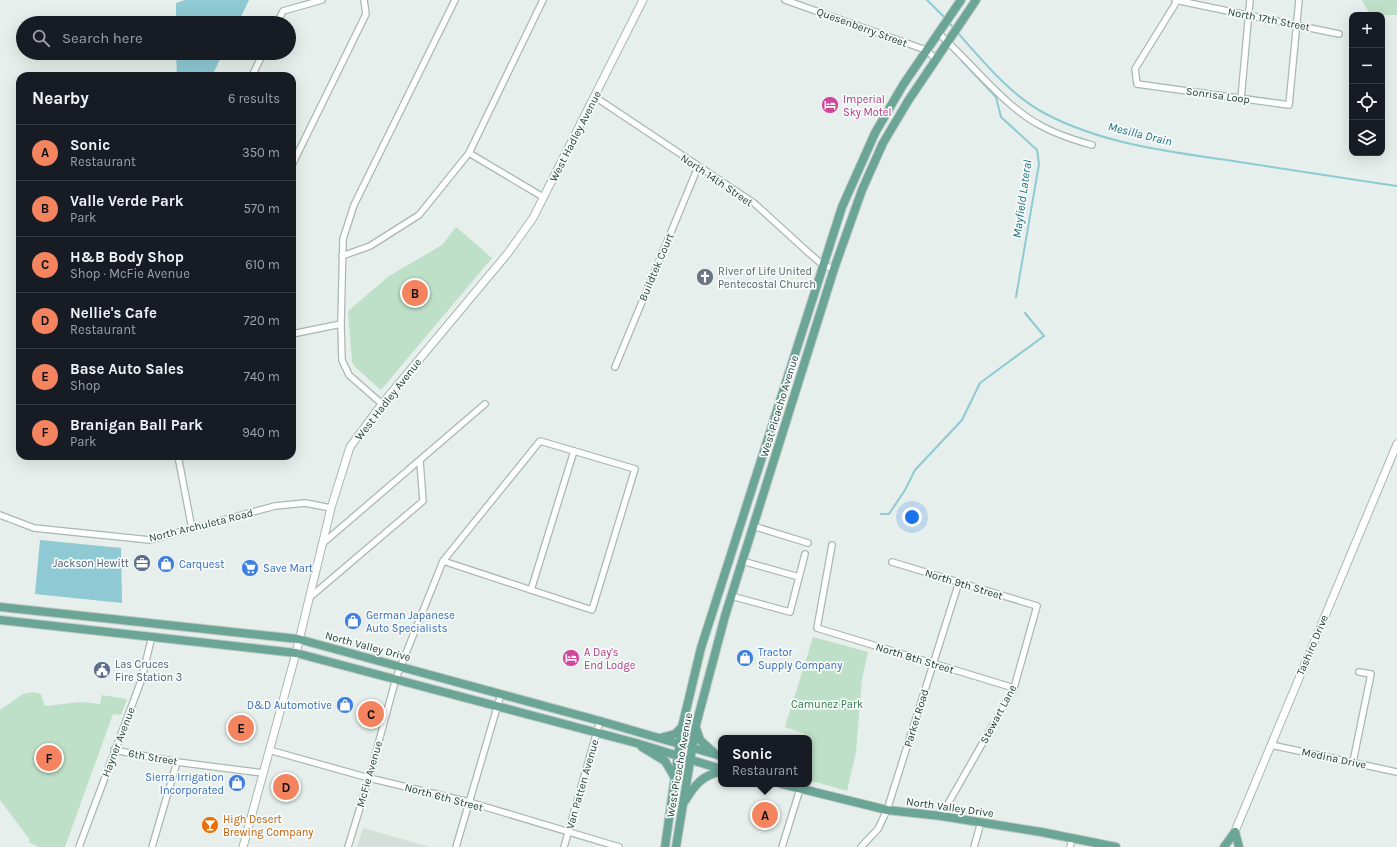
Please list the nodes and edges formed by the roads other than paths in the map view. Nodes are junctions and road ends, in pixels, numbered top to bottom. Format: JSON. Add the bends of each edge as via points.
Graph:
{"nodes":[{"id":1,"x":322,"y":0,"type":"edge"},
{"id":2,"x":364,"y":0,"type":"edge"},
{"id":3,"x":455,"y":0,"type":"edge"},
{"id":4,"x":542,"y":0,"type":"edge"},
{"id":5,"x":643,"y":0,"type":"edge"},
{"id":6,"x":785,"y":0,"type":"edge"},
{"id":7,"x":976,"y":0,"type":"edge"},
{"id":8,"x":1250,"y":0,"type":"edge"},
{"id":9,"x":1299,"y":0,"type":"edge"},
{"id":10,"x":1176,"y":1,"type":"edge"},
{"id":11,"x":960,"y":2,"type":"edge"},
{"id":12,"x":280,"y":16,"type":"edge"},
{"id":13,"x":1248,"y":16,"type":"junction"},
{"id":14,"x":1297,"y":24,"type":"junction"},
{"id":15,"x":938,"y":33,"type":"junction"},
{"id":16,"x":1339,"y":34,"type":"dead end"},
{"id":17,"x":948,"y":42,"type":"junction"},
{"id":18,"x":926,"y":50,"type":"junction"},
{"id":19,"x":260,"y":60,"type":"edge"},
{"id":20,"x":936,"y":60,"type":"junction"},
{"id":21,"x":254,"y":72,"type":"edge"},
{"id":22,"x":595,"y":97,"type":"junction"},
{"id":23,"x":1241,"y":99,"type":"junction"},
{"id":24,"x":1092,"y":146,"type":"dead end"},
{"id":25,"x":469,"y":152,"type":"junction"},
{"id":26,"x":296,"y":157,"type":"edge"},
{"id":27,"x":698,"y":166,"type":"junction"},
{"id":28,"x":543,"y":197,"type":"junction"},
{"id":29,"x":342,"y":256,"type":"junction"},
{"id":30,"x":822,"y":265,"type":"junction"},
{"id":31,"x":834,"y":269,"type":"junction"},
{"id":32,"x":340,"y":324,"type":"junction"},
{"id":33,"x":296,"y":333,"type":"edge"},
{"id":34,"x":615,"y":367,"type":"dead end"},
{"id":35,"x":382,"y":404,"type":"junction"},
{"id":36,"x":485,"y":404,"type":"dead end"},
{"id":37,"x":1397,"y":444,"type":"edge"},
{"id":38,"x":574,"y":451,"type":"junction"},
{"id":39,"x":179,"y":460,"type":"edge"},
{"id":40,"x":420,"y":461,"type":"junction"},
{"id":41,"x":331,"y":508,"type":"junction"},
{"id":42,"x":0,"y":516,"type":"edge"},
{"id":43,"x":753,"y":526,"type":"junction"},
{"id":44,"x":192,"y":529,"type":"junction"},
{"id":45,"x":808,"y":543,"type":"dead end"},
{"id":46,"x":322,"y":544,"type":"junction"},
{"id":47,"x":832,"y":545,"type":"dead end"},
{"id":48,"x":805,"y":554,"type":"dead end"},
{"id":49,"x":443,"y":560,"type":"junction"},
{"id":50,"x":742,"y":561,"type":"junction"},
{"id":51,"x":892,"y":562,"type":"dead end"},
{"id":52,"x":799,"y":577,"type":"junction"},
{"id":53,"x":959,"y":582,"type":"junction"},
{"id":54,"x":530,"y":590,"type":"junction"},
{"id":55,"x":731,"y":596,"type":"junction"},
{"id":56,"x":308,"y":599,"type":"junction"},
{"id":57,"x":1037,"y":606,"type":"joint"},
{"id":58,"x":0,"y":607,"type":"edge"},
{"id":59,"x":0,"y":620,"type":"edge"},
{"id":60,"x":152,"y":636,"type":"junction"},
{"id":61,"x":298,"y":639,"type":"junction"},
{"id":62,"x":296,"y":653,"type":"junction"},
{"id":63,"x":933,"y":664,"type":"junction"},
{"id":64,"x":400,"y":666,"type":"junction"},
{"id":65,"x":1359,"y":672,"type":"dead end"},
{"id":66,"x":396,"y":678,"type":"junction"},
{"id":67,"x":1014,"y":688,"type":"junction"},
{"id":68,"x":500,"y":694,"type":"junction"},
{"id":69,"x":497,"y":706,"type":"junction"},
{"id":70,"x":600,"y":721,"type":"junction"},
{"id":71,"x":696,"y":726,"type":"junction"},
{"id":72,"x":682,"y":727,"type":"junction"},
{"id":73,"x":597,"y":734,"type":"junction"},
{"id":74,"x":658,"y":738,"type":"junction"},
{"id":75,"x":636,"y":743,"type":"junction"},
{"id":76,"x":679,"y":744,"type":"junction"},
{"id":77,"x":1271,"y":745,"type":"junction"},
{"id":78,"x":691,"y":748,"type":"junction"},
{"id":79,"x":114,"y":750,"type":"junction"},
{"id":80,"x":269,"y":750,"type":"junction"},
{"id":81,"x":718,"y":754,"type":"edge"},
{"id":82,"x":678,"y":755,"type":"junction"},
{"id":83,"x":718,"y":755,"type":"edge"},
{"id":84,"x":690,"y":758,"type":"junction"},
{"id":85,"x":177,"y":762,"type":"junction"},
{"id":86,"x":1353,"y":762,"type":"junction"},
{"id":87,"x":718,"y":768,"type":"edge"},
{"id":88,"x":1397,"y":772,"type":"edge"},
{"id":89,"x":263,"y":773,"type":"junction"},
{"id":90,"x":718,"y":773,"type":"edge"},
{"id":91,"x":369,"y":778,"type":"junction"},
{"id":92,"x":675,"y":779,"type":"junction"},
{"id":93,"x":793,"y":787,"type":"edge"},
{"id":94,"x":800,"y":789,"type":"junction"},
{"id":95,"x":469,"y":802,"type":"junction"},
{"id":96,"x":684,"y":803,"type":"junction"},
{"id":97,"x":887,"y":810,"type":"junction"},
{"id":98,"x":941,"y":816,"type":"junction"},
{"id":99,"x":981,"y":822,"type":"junction"},
{"id":100,"x":1235,"y":832,"type":"junction"},
{"id":101,"x":568,"y":833,"type":"junction"},
{"id":102,"x":1072,"y":838,"type":"junction"},
{"id":103,"x":79,"y":847,"type":"edge"},
{"id":104,"x":152,"y":847,"type":"edge"},
{"id":105,"x":243,"y":847,"type":"edge"},
{"id":106,"x":348,"y":847,"type":"edge"},
{"id":107,"x":456,"y":847,"type":"edge"},
{"id":108,"x":564,"y":847,"type":"edge"},
{"id":109,"x":619,"y":847,"type":"edge"},
{"id":110,"x":665,"y":847,"type":"edge"},
{"id":111,"x":676,"y":847,"type":"edge"},
{"id":112,"x":782,"y":847,"type":"edge"},
{"id":113,"x":861,"y":847,"type":"edge"},
{"id":114,"x":974,"y":847,"type":"edge"},
{"id":115,"x":1070,"y":847,"type":"edge"},
{"id":116,"x":1116,"y":847,"type":"edge"},
{"id":117,"x":1224,"y":847,"type":"edge"},
{"id":118,"x":1228,"y":847,"type":"edge"},
{"id":119,"x":1239,"y":847,"type":"edge"}],
"edges":[{"from":1,"to":12,"type":"street","via":[[283,11]]},
{"from":2,"to":26,"type":"street","via":[[366,14]]},
{"from":3,"to":29,"type":"street","via":[[354,205],[343,239]]},
{"from":4,"to":25,"type":"street"},
{"from":5,"to":22,"type":"street","name":"West Hadley Avenue"},
{"from":6,"to":18,"type":"street","name":"Quesenberry Street"},
{"from":7,"to":17,"type":"main road","name":"West Picacho Avenue"},
{"from":8,"to":13,"type":"street"},
{"from":9,"to":14,"type":"street","name":"Sonrisa Loop"},
{"from":10,"to":13,"type":"street","name":"North 17th Street"},
{"from":10,"to":23,"type":"street","name":"Sonrisa Loop","via":[[1135,69],[1137,84]]},
{"from":11,"to":15,"type":"main road","name":"West Picacho Avenue"},
{"from":13,"to":14,"type":"street","name":"North 17th Street"},
{"from":13,"to":23,"type":"street"},
{"from":14,"to":16,"type":"street","name":"North 17th Street"},
{"from":14,"to":23,"type":"street","name":"Sonrisa Loop","via":[[1289,105]]},
{"from":15,"to":17,"type":"street"},
{"from":15,"to":18,"type":"main road","name":"West Picacho Avenue"},
{"from":17,"to":20,"type":"main road","name":"West Picacho Avenue"},
{"from":17,"to":24,"type":"street","via":[[1014,107],[1038,124]]},
{"from":18,"to":20,"type":"street","name":"Quesenberry Street"},
{"from":18,"to":30,"type":"main road","name":"West Picacho Avenue","via":[[902,85],[875,133],[842,207]]},
{"from":19,"to":21,"type":"street"},
{"from":20,"to":31,"type":"main road","name":"West Picacho Avenue","via":[[883,143],[862,190]]},
{"from":22,"to":27,"type":"street","name":"North 14th Street"},
{"from":22,"to":28,"type":"street","name":"West Hadley Avenue"},
{"from":25,"to":28,"type":"street"},
{"from":25,"to":29,"type":"street","via":[[419,215],[370,246]]},
{"from":27,"to":30,"type":"street","name":"North 14th Street","via":[[754,204]]},
{"from":27,"to":34,"type":"street","name":"Buildtek Court"},
{"from":28,"to":35,"type":"street","name":"West Hadley Avenue","via":[[533,218],[508,253]]},
{"from":29,"to":32,"type":"street"},
{"from":30,"to":31,"type":"street","name":"North 14th Street"},
{"from":30,"to":72,"type":"main road","name":"West Picacho Avenue","via":[[701,648]]},
{"from":31,"to":43,"type":"main road","name":"West Picacho Avenue"},
{"from":32,"to":33,"type":"street"},
{"from":32,"to":35,"type":"street","via":[[342,360],[349,375]]},
{"from":35,"to":41,"type":"street","name":"West Hadley Avenue","via":[[350,447]]},
{"from":36,"to":40,"type":"street"},
{"from":37,"to":77,"type":"street","name":"Tashiro Drive"},
{"from":38,"to":49,"type":"street","name":"McFie Avenue","via":[[540,441]]},
{"from":38,"to":54,"type":"street"},
{"from":38,"to":54,"type":"street","via":[[635,469],[592,610]]},
{"from":39,"to":44,"type":"street"},
{"from":40,"to":46,"type":"street"},
{"from":40,"to":56,"type":"street","via":[[423,501]]},
{"from":41,"to":44,"type":"street","name":"North Archuleta Road","via":[[305,503],[275,506]]},
{"from":41,"to":46,"type":"street","name":"West Hadley Avenue"},
{"from":42,"to":44,"type":"street","name":"North Archuleta Road","via":[[34,528],[150,540]]},
{"from":43,"to":45,"type":"street"},
{"from":43,"to":50,"type":"main road","name":"West Picacho Avenue"},
{"from":46,"to":56,"type":"street","name":"West Hadley Avenue"},
{"from":47,"to":63,"type":"street","name":"North 8th Street","via":[[817,628]]},
{"from":48,"to":52,"type":"street"},
{"from":49,"to":54,"type":"street"},
{"from":49,"to":64,"type":"street","name":"McFie Avenue"},
{"from":50,"to":52,"type":"street"},
{"from":50,"to":55,"type":"main road","name":"West Picacho Avenue"},
{"from":51,"to":53,"type":"street","name":"North 9th Street"},
{"from":52,"to":55,"type":"street","via":[[790,612]]},
{"from":53,"to":57,"type":"street","name":"North 9th Street"},
{"from":53,"to":63,"type":"street","name":"Parker Road"},
{"from":55,"to":71,"type":"main road","name":"West Picacho Avenue"},
{"from":56,"to":61,"type":"street","name":"West Hadley Avenue"},
{"from":57,"to":67,"type":"street","name":"Stewart Lane"},
{"from":58,"to":61,"type":"main road","name":"North Valley Drive"},
{"from":59,"to":60,"type":"main road"},
{"from":60,"to":62,"type":"main road"},
{"from":60,"to":79,"type":"street","name":"Hayner Avenue","via":[[141,681]]},
{"from":61,"to":62,"type":"street","name":"West Hadley Avenue"},
{"from":61,"to":64,"type":"main road","name":"North Valley Drive"},
{"from":62,"to":66,"type":"main road"},
{"from":62,"to":80,"type":"street","name":"West Hadley Avenue"},
{"from":63,"to":67,"type":"street","name":"North 8th Street"},
{"from":63,"to":97,"type":"street","name":"Parker Road"},
{"from":64,"to":66,"type":"street","name":"McFie Avenue"},
{"from":64,"to":68,"type":"main road","name":"North Valley Drive"},
{"from":65,"to":86,"type":"street","via":[[1371,674]]},
{"from":66,"to":69,"type":"main road"},
{"from":66,"to":91,"type":"street","name":"McFie Avenue"},
{"from":67,"to":98,"type":"street","name":"Stewart Lane"},
{"from":68,"to":69,"type":"street"},
{"from":68,"to":70,"type":"main road","name":"North Valley Drive"},
{"from":69,"to":73,"type":"main road"},
{"from":69,"to":95,"type":"street"},
{"from":70,"to":73,"type":"street","name":"Van Patten Avenue"},
{"from":70,"to":74,"type":"main road","name":"North Valley Drive"},
{"from":71,"to":78,"type":"main road","name":"West Picacho Avenue"},
{"from":71,"to":81,"type":"main road","via":[[700,740]]},
{"from":72,"to":74,"type":"main road","via":[[675,734]]},
{"from":72,"to":76,"type":"main road","name":"West Picacho Avenue"},
{"from":73,"to":75,"type":"main road"},
{"from":73,"to":101,"type":"street","name":"Van Patten Avenue"},
{"from":74,"to":76,"type":"main road","name":"North Valley Drive"},
{"from":75,"to":82,"type":"main road"},
{"from":75,"to":92,"type":"main road","via":[[665,761]]},
{"from":76,"to":78,"type":"main road","name":"North Valley Drive"},
{"from":76,"to":82,"type":"main road","name":"West Picacho Avenue"},
{"from":77,"to":86,"type":"street","name":"Medina Drive"},
{"from":77,"to":100,"type":"street","name":"Tashiro Drive"},
{"from":78,"to":83,"type":"main road","name":"North Valley Drive"},
{"from":78,"to":84,"type":"main road","name":"West Picacho Avenue"},
{"from":79,"to":85,"type":"street","name":"6th Street"},
{"from":79,"to":103,"type":"street","name":"Hayner Avenue"},
{"from":80,"to":89,"type":"street","name":"West Hadley Avenue"},
{"from":80,"to":91,"type":"street","name":"North 6th Street"},
{"from":82,"to":84,"type":"main road"},
{"from":82,"to":92,"type":"main road","name":"West Picacho Avenue"},
{"from":84,"to":87,"type":"main road"},
{"from":84,"to":96,"type":"main road","name":"West Picacho Avenue"},
{"from":85,"to":89,"type":"street","name":"6th Street"},
{"from":85,"to":104,"type":"street"},
{"from":86,"to":88,"type":"street","name":"Medina Drive"},
{"from":89,"to":105,"type":"street","name":"West Hadley Avenue"},
{"from":90,"to":96,"type":"main road","via":[[699,781]]},
{"from":91,"to":95,"type":"street","name":"North 6th Street"},
{"from":91,"to":106,"type":"street","name":"McFie Avenue"},
{"from":92,"to":110,"type":"main road","name":"West Picacho Avenue"},
{"from":93,"to":94,"type":"main road","name":"North Valley Drive"},
{"from":94,"to":97,"type":"main road","name":"North Valley Drive"},
{"from":94,"to":112,"type":"street"},
{"from":95,"to":101,"type":"street","name":"North 6th Street"},
{"from":95,"to":107,"type":"street"},
{"from":96,"to":111,"type":"main road","name":"West Picacho Avenue"},
{"from":97,"to":98,"type":"main road","name":"North Valley Drive"},
{"from":97,"to":113,"type":"street","name":"Parker Road","via":[[878,829]]},
{"from":98,"to":99,"type":"main road","name":"North Valley Drive"},
{"from":99,"to":102,"type":"main road","name":"North Valley Drive"},
{"from":99,"to":114,"type":"street"},
{"from":100,"to":117,"type":"main road"},
{"from":100,"to":118,"type":"street","name":"Tashiro Drive"},
{"from":100,"to":119,"type":"main road"},
{"from":101,"to":108,"type":"street","name":"Van Patten Avenue"},
{"from":101,"to":109,"type":"street","name":"North 6th Street"},
{"from":102,"to":115,"type":"street"},
{"from":102,"to":116,"type":"main road","name":"North Valley Drive"}]}
